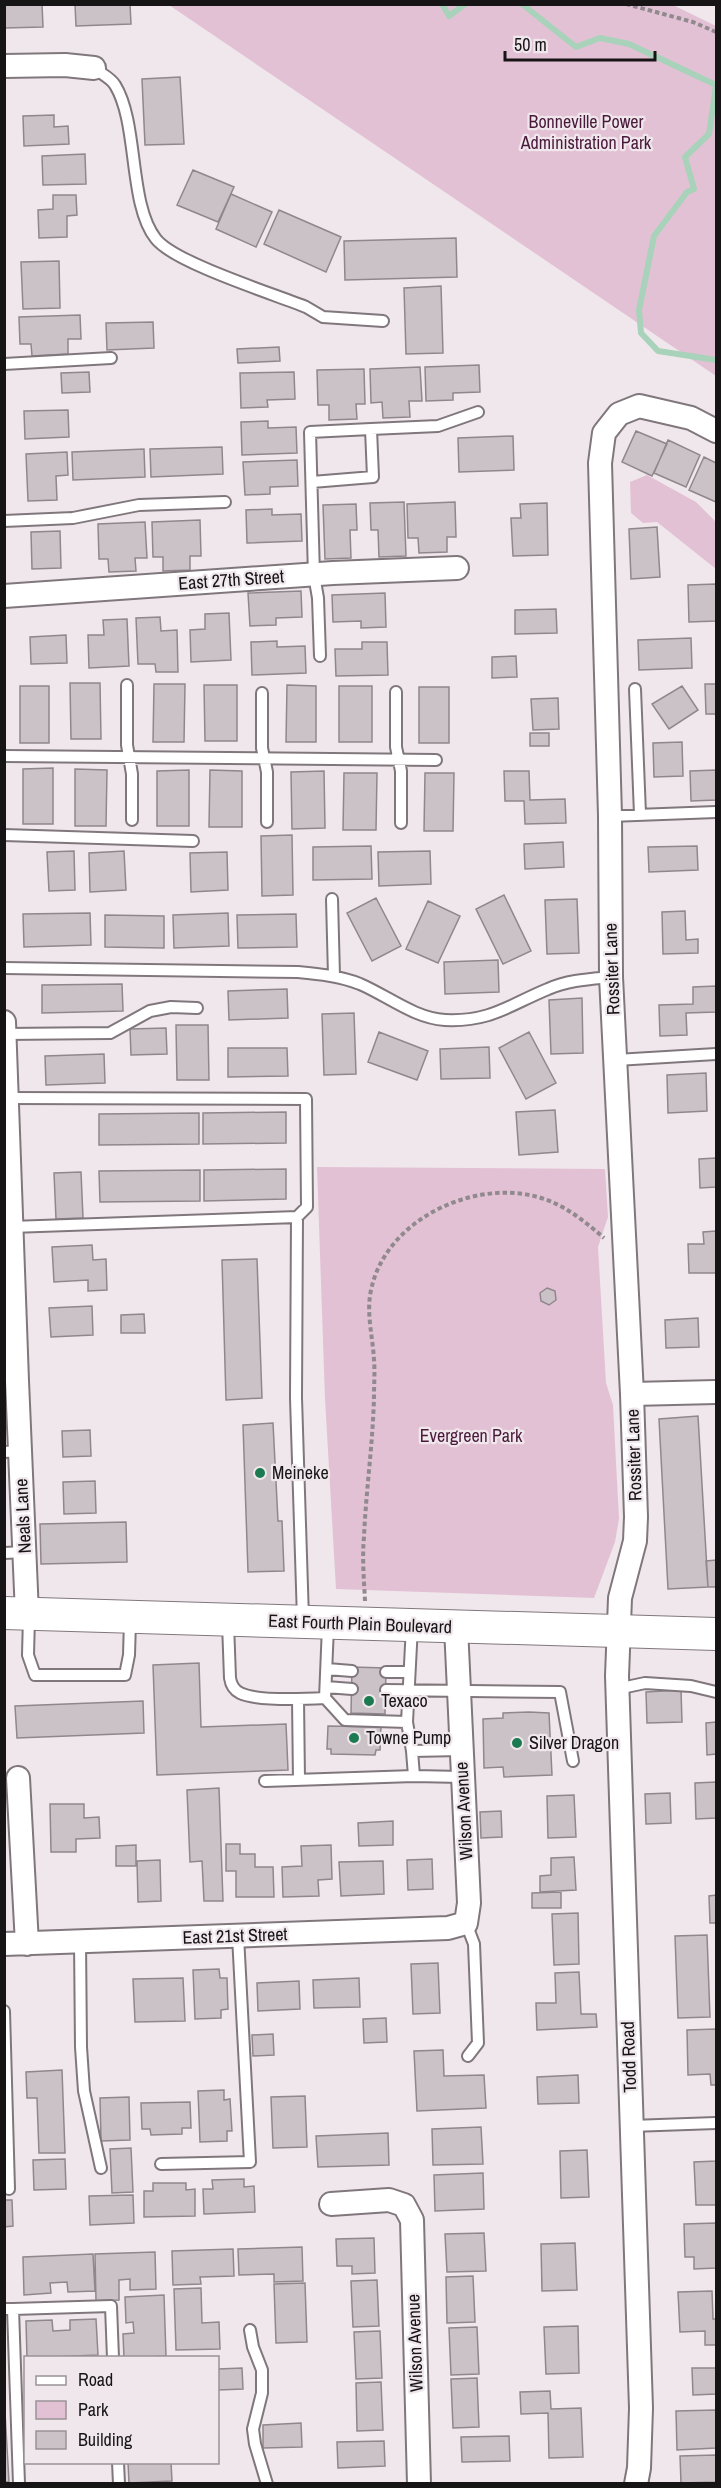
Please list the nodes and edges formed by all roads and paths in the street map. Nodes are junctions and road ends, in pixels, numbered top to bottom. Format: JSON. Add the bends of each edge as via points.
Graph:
{"nodes":[{"id":1,"x":626,"y":4,"type":"edge"},
{"id":2,"x":717,"y":32,"type":"edge"},
{"id":3,"x":4,"y":66,"type":"edge"},
{"id":4,"x":94,"y":68,"type":"joint"},
{"id":5,"x":383,"y":321,"type":"dead end"},
{"id":6,"x":111,"y":358,"type":"dead end"},
{"id":7,"x":4,"y":364,"type":"edge"},
{"id":8,"x":478,"y":412,"type":"dead end"},
{"id":9,"x":371,"y":429,"type":"junction"},
{"id":10,"x":717,"y":431,"type":"edge"},
{"id":11,"x":312,"y":482,"type":"junction"},
{"id":12,"x":225,"y":502,"type":"dead end"},
{"id":13,"x":4,"y":521,"type":"edge"},
{"id":14,"x":458,"y":567,"type":"dead end"},
{"id":15,"x":314,"y":574,"type":"junction"},
{"id":16,"x":4,"y":596,"type":"edge"},
{"id":17,"x":320,"y":656,"type":"dead end"},
{"id":18,"x":127,"y":685,"type":"dead end"},
{"id":19,"x":635,"y":689,"type":"dead end"},
{"id":20,"x":396,"y":692,"type":"dead end"},
{"id":21,"x":262,"y":693,"type":"dead end"},
{"id":22,"x":4,"y":756,"type":"edge"},
{"id":23,"x":129,"y":757,"type":"junction"},
{"id":24,"x":263,"y":757,"type":"junction"},
{"id":25,"x":398,"y":759,"type":"junction"},
{"id":26,"x":435,"y":759,"type":"dead end"},
{"id":27,"x":717,"y":812,"type":"edge"},
{"id":28,"x":640,"y":814,"type":"junction"},
{"id":29,"x":610,"y":816,"type":"junction"},
{"id":30,"x":132,"y":820,"type":"dead end"},
{"id":31,"x":267,"y":822,"type":"dead end"},
{"id":32,"x":401,"y":823,"type":"dead end"},
{"id":33,"x":4,"y":835,"type":"edge"},
{"id":34,"x":193,"y":841,"type":"dead end"},
{"id":35,"x":332,"y":899,"type":"dead end"},
{"id":36,"x":4,"y":968,"type":"edge"},
{"id":37,"x":334,"y":976,"type":"junction"},
{"id":38,"x":611,"y":977,"type":"junction"},
{"id":39,"x":197,"y":1008,"type":"dead end"},
{"id":40,"x":4,"y":1022,"type":"edge"},
{"id":41,"x":5,"y":1034,"type":"edge"},
{"id":42,"x":717,"y":1054,"type":"edge"},
{"id":43,"x":616,"y":1060,"type":"junction"},
{"id":44,"x":7,"y":1098,"type":"junction"},
{"id":45,"x":297,"y":1217,"type":"junction"},
{"id":46,"x":9,"y":1237,"type":"edge"},
{"id":47,"x":626,"y":1256,"type":"junction"},
{"id":48,"x":717,"y":1392,"type":"edge"},
{"id":49,"x":632,"y":1394,"type":"junction"},
{"id":50,"x":12,"y":1452,"type":"edge"},
{"id":51,"x":15,"y":1553,"type":"edge"},
{"id":52,"x":20,"y":1613,"type":"edge"},
{"id":53,"x":130,"y":1617,"type":"junction"},
{"id":54,"x":228,"y":1620,"type":"junction"},
{"id":55,"x":316,"y":1622,"type":"junction"},
{"id":56,"x":365,"y":1624,"type":"junction"},
{"id":57,"x":412,"y":1626,"type":"junction"},
{"id":58,"x":456,"y":1627,"type":"junction"},
{"id":59,"x":617,"y":1631,"type":"junction"},
{"id":60,"x":717,"y":1634,"type":"edge"},
{"id":61,"x":327,"y":1669,"type":"junction"},
{"id":62,"x":352,"y":1671,"type":"dead end"},
{"id":63,"x":386,"y":1672,"type":"dead end"},
{"id":64,"x":410,"y":1672,"type":"junction"},
{"id":65,"x":352,"y":1689,"type":"dead end"},
{"id":66,"x":409,"y":1689,"type":"junction"},
{"id":67,"x":617,"y":1689,"type":"junction"},
{"id":68,"x":386,"y":1690,"type":"dead end"},
{"id":69,"x":459,"y":1690,"type":"junction"},
{"id":70,"x":717,"y":1692,"type":"edge"},
{"id":71,"x":326,"y":1693,"type":"junction"},
{"id":72,"x":298,"y":1699,"type":"junction"},
{"id":73,"x":407,"y":1722,"type":"junction"},
{"id":74,"x":461,"y":1750,"type":"junction"},
{"id":75,"x":412,"y":1751,"type":"junction"},
{"id":76,"x":573,"y":1761,"type":"dead end"},
{"id":77,"x":414,"y":1776,"type":"junction"},
{"id":78,"x":462,"y":1777,"type":"junction"},
{"id":79,"x":18,"y":1778,"type":"dead end"},
{"id":80,"x":299,"y":1780,"type":"junction"},
{"id":81,"x":265,"y":1781,"type":"dead end"},
{"id":82,"x":466,"y":1923,"type":"junction"},
{"id":83,"x":238,"y":1936,"type":"junction"},
{"id":84,"x":80,"y":1941,"type":"junction"},
{"id":85,"x":16,"y":1944,"type":"edge"},
{"id":86,"x":4,"y":2011,"type":"edge"},
{"id":87,"x":468,"y":2056,"type":"dead end"},
{"id":88,"x":717,"y":2123,"type":"edge"},
{"id":89,"x":632,"y":2126,"type":"junction"},
{"id":90,"x":161,"y":2164,"type":"dead end"},
{"id":91,"x":101,"y":2168,"type":"dead end"},
{"id":92,"x":9,"y":2189,"type":"dead end"},
{"id":93,"x":331,"y":2204,"type":"dead end"},
{"id":94,"x":9,"y":2309,"type":"edge"},
{"id":95,"x":250,"y":2330,"type":"dead end"},
{"id":96,"x":113,"y":2356,"type":"edge"},
{"id":97,"x":118,"y":2464,"type":"edge"},
{"id":98,"x":19,"y":2484,"type":"edge"},
{"id":99,"x":119,"y":2484,"type":"edge"},
{"id":100,"x":267,"y":2484,"type":"edge"},
{"id":101,"x":419,"y":2484,"type":"edge"},
{"id":102,"x":636,"y":2484,"type":"edge"}],
"edges":[{"from":1,"to":2,"type":"path"},
{"from":3,"to":4,"type":"street"},
{"from":4,"to":5,"type":"lane","via":[[115,84],[124,110],[145,221],[157,240],[175,255],[323,317]]},
{"from":6,"to":7,"type":"lane"},
{"from":8,"to":9,"type":"lane","via":[[438,426]]},
{"from":9,"to":11,"type":"lane","via":[[373,477]]},
{"from":9,"to":11,"type":"lane","via":[[310,432]]},
{"from":10,"to":29,"type":"street","name":"Rossiter Lane","via":[[691,418],[639,406],[619,414],[604,433],[600,463]]},
{"from":11,"to":15,"type":"lane"},
{"from":12,"to":13,"type":"lane","via":[[139,505],[73,518]]},
{"from":14,"to":15,"type":"street","name":"East 27th Street"},
{"from":15,"to":16,"type":"street","name":"East 27th Street"},
{"from":15,"to":17,"type":"lane"},
{"from":18,"to":23,"type":"lane"},
{"from":19,"to":28,"type":"lane"},
{"from":20,"to":25,"type":"lane"},
{"from":21,"to":24,"type":"lane"},
{"from":22,"to":23,"type":"lane"},
{"from":23,"to":24,"type":"lane"},
{"from":23,"to":30,"type":"lane"},
{"from":24,"to":25,"type":"lane"},
{"from":24,"to":31,"type":"lane","via":[[267,772]]},
{"from":25,"to":26,"type":"lane"},
{"from":25,"to":32,"type":"lane"},
{"from":27,"to":28,"type":"lane"},
{"from":28,"to":29,"type":"lane"},
{"from":29,"to":38,"type":"street","name":"Rossiter Lane"},
{"from":33,"to":34,"type":"lane"},
{"from":35,"to":37,"type":"lane"},
{"from":36,"to":37,"type":"lane","via":[[297,972]]},
{"from":37,"to":38,"type":"lane","via":[[360,984],[419,1014],[442,1020],[479,1019],[549,988]]},
{"from":38,"to":43,"type":"street","name":"Rossiter Lane"},
{"from":39,"to":41,"type":"lane","via":[[150,1011],[110,1033]]},
{"from":40,"to":41,"type":"street","name":"Neals Lane"},
{"from":41,"to":44,"type":"street","name":"Neals Lane"},
{"from":42,"to":43,"type":"lane"},
{"from":43,"to":47,"type":"street","name":"Rossiter Lane"},
{"from":44,"to":45,"type":"lane","via":[[306,1099],[307,1207]]},
{"from":44,"to":46,"type":"street","name":"Neals Lane"},
{"from":45,"to":46,"type":"lane"},
{"from":45,"to":55,"type":"lane","via":[[296,1398]]},
{"from":46,"to":50,"type":"street","name":"Neals Lane"},
{"from":47,"to":49,"type":"street","name":"Rossiter Lane"},
{"from":47,"to":56,"type":"path","via":[[552,1202],[516,1193],[486,1192],[451,1203],[421,1218],[394,1244],[377,1272],[370,1296],[374,1371],[363,1540]]},
{"from":48,"to":49,"type":"street"},
{"from":49,"to":59,"type":"street","name":"Rossiter Lane","via":[[635,1541],[620,1598]]},
{"from":50,"to":51,"type":"street","name":"Neals Lane"},
{"from":51,"to":52,"type":"street","name":"Neals Lane"},
{"from":52,"to":53,"type":"main road","name":"East Fourth Plain Boulevard"},
{"from":52,"to":53,"type":"lane","via":[[35,1675],[125,1675]]},
{"from":53,"to":54,"type":"main road","name":"East Fourth Plain Boulevard"},
{"from":54,"to":55,"type":"main road","name":"East Fourth Plain Boulevard"},
{"from":54,"to":72,"type":"lane","via":[[232,1686],[239,1693],[252,1696]]},
{"from":55,"to":56,"type":"main road","name":"East Fourth Plain Boulevard"},
{"from":55,"to":61,"type":"lane"},
{"from":56,"to":57,"type":"main road","name":"East Fourth Plain Boulevard"},
{"from":57,"to":58,"type":"main road","name":"East Fourth Plain Boulevard"},
{"from":57,"to":64,"type":"lane"},
{"from":58,"to":59,"type":"main road","name":"East Fourth Plain Boulevard"},
{"from":58,"to":69,"type":"street","name":"Wilson Avenue"},
{"from":59,"to":60,"type":"main road","name":"East Fourth Plain Boulevard"},
{"from":59,"to":67,"type":"street","name":"Todd Road"},
{"from":61,"to":62,"type":"lane"},
{"from":61,"to":71,"type":"lane"},
{"from":63,"to":64,"type":"lane"},
{"from":64,"to":66,"type":"lane"},
{"from":65,"to":71,"type":"lane"},
{"from":66,"to":68,"type":"lane"},
{"from":66,"to":69,"type":"lane"},
{"from":66,"to":73,"type":"lane"},
{"from":67,"to":70,"type":"lane","via":[[645,1683]]},
{"from":67,"to":89,"type":"street","name":"Todd Road"},
{"from":69,"to":74,"type":"street","name":"Wilson Avenue"},
{"from":69,"to":76,"type":"lane","via":[[560,1692]]},
{"from":71,"to":72,"type":"lane"},
{"from":71,"to":73,"type":"lane","via":[[345,1720]]},
{"from":72,"to":80,"type":"lane"},
{"from":73,"to":75,"type":"lane"},
{"from":74,"to":75,"type":"lane"},
{"from":74,"to":78,"type":"street","name":"Wilson Avenue"},
{"from":75,"to":77,"type":"lane"},
{"from":77,"to":78,"type":"lane"},
{"from":77,"to":80,"type":"lane"},
{"from":78,"to":82,"type":"street","name":"Wilson Avenue","via":[[469,1903]]},
{"from":79,"to":85,"type":"street"},
{"from":80,"to":81,"type":"lane"},
{"from":82,"to":83,"type":"street","name":"East 21st Street","via":[[448,1928]]},
{"from":82,"to":87,"type":"lane","via":[[474,1944],[477,2043]]},
{"from":83,"to":84,"type":"street","name":"East 21st Street"},
{"from":83,"to":90,"type":"lane","via":[[250,2162]]},
{"from":84,"to":85,"type":"street","name":"East 21st Street"},
{"from":84,"to":91,"type":"lane","via":[[84,2091]]},
{"from":86,"to":92,"type":"lane"},
{"from":88,"to":89,"type":"lane"},
{"from":89,"to":102,"type":"street","name":"Todd Road","via":[[641,2408]]},
{"from":93,"to":101,"type":"street","name":"Wilson Avenue","via":[[389,2200],[404,2205],[412,2220]]},
{"from":94,"to":96,"type":"lane","via":[[111,2306]]},
{"from":94,"to":98,"type":"lane"},
{"from":95,"to":100,"type":"lane","via":[[262,2370],[254,2437]]},
{"from":97,"to":99,"type":"lane"}]}
